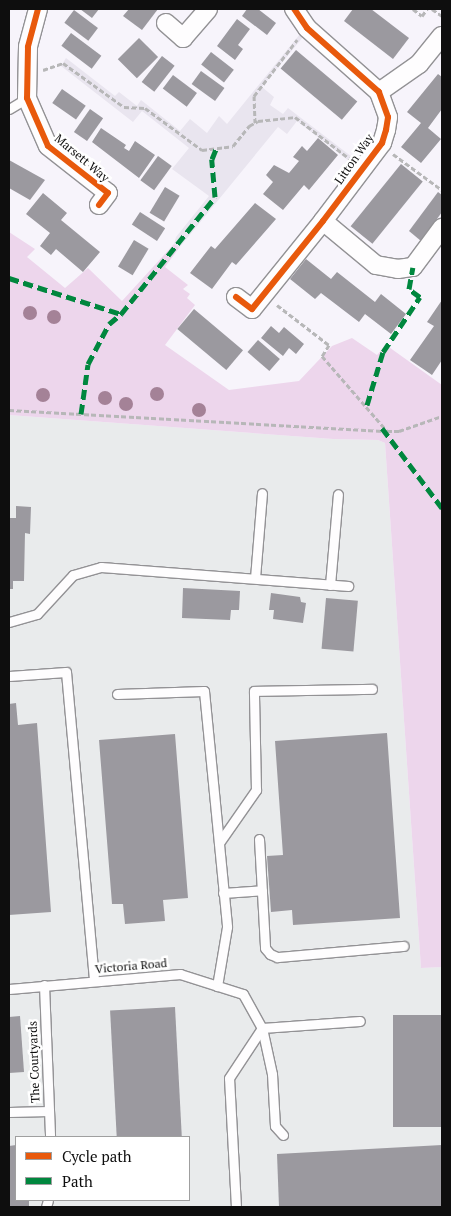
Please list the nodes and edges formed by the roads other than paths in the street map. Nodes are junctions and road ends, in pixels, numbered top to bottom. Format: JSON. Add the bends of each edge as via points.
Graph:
{"nodes":[{"id":1,"x":38,"y":9,"type":"edge"},
{"id":2,"x":208,"y":9,"type":"edge"},
{"id":3,"x":294,"y":9,"type":"edge"},
{"id":4,"x":166,"y":23,"type":"dead end"},
{"id":5,"x":442,"y":36,"type":"edge"},
{"id":6,"x":379,"y":92,"type":"junction"},
{"id":7,"x":27,"y":98,"type":"junction"},
{"id":8,"x":9,"y":109,"type":"edge"},
{"id":9,"x":100,"y":205,"type":"dead end"},
{"id":10,"x":323,"y":221,"type":"junction"},
{"id":11,"x":442,"y":228,"type":"edge"},
{"id":12,"x":236,"y":297,"type":"dead end"},
{"id":13,"x":262,"y":494,"type":"dead end"},
{"id":14,"x":338,"y":494,"type":"dead end"},
{"id":15,"x":255,"y":578,"type":"junction"},
{"id":16,"x":330,"y":585,"type":"junction"},
{"id":17,"x":348,"y":586,"type":"dead end"},
{"id":18,"x":9,"y":622,"type":"edge"},
{"id":19,"x":9,"y":676,"type":"edge"},
{"id":20,"x":372,"y":690,"type":"dead end"},
{"id":21,"x":117,"y":694,"type":"dead end"},
{"id":22,"x":259,"y":839,"type":"dead end"},
{"id":23,"x":219,"y":844,"type":"junction"},
{"id":24,"x":262,"y":890,"type":"junction"},
{"id":25,"x":224,"y":893,"type":"junction"},
{"id":26,"x":404,"y":946,"type":"dead end"},
{"id":27,"x":94,"y":982,"type":"junction"},
{"id":28,"x":44,"y":985,"type":"junction"},
{"id":29,"x":216,"y":986,"type":"junction"},
{"id":30,"x":9,"y":989,"type":"edge"},
{"id":31,"x":360,"y":1021,"type":"dead end"},
{"id":32,"x":262,"y":1028,"type":"junction"},
{"id":33,"x":49,"y":1111,"type":"junction"},
{"id":34,"x":9,"y":1112,"type":"edge"},
{"id":35,"x":283,"y":1135,"type":"dead end"},
{"id":36,"x":50,"y":1136,"type":"edge"},
{"id":37,"x":236,"y":1207,"type":"edge"}],
"edges":[{"from":1,"to":7,"type":"street","name":"Marsett Way","via":[[28,47]]},
{"from":2,"to":4,"type":"street","via":[[183,38]]},
{"from":3,"to":6,"type":"street","name":"Litton Way","via":[[307,28]]},
{"from":5,"to":6,"type":"street","via":[[419,64]]},
{"from":6,"to":10,"type":"street","name":"Litton Way","via":[[388,117],[380,144]]},
{"from":7,"to":8,"type":"lane"},
{"from":7,"to":9,"type":"street","name":"Marsett Way","via":[[48,146],[108,194]]},
{"from":10,"to":11,"type":"street","via":[[376,265],[398,270],[413,267]]},
{"from":10,"to":12,"type":"street","name":"Litton Way","via":[[252,309]]},
{"from":13,"to":15,"type":"lane"},
{"from":14,"to":16,"type":"lane"},
{"from":15,"to":16,"type":"lane"},
{"from":15,"to":18,"type":"lane","via":[[94,568],[74,575],[37,614]]},
{"from":16,"to":17,"type":"lane"},
{"from":19,"to":27,"type":"lane","via":[[66,672]]},
{"from":20,"to":23,"type":"lane","via":[[254,691],[256,790]]},
{"from":21,"to":23,"type":"lane","via":[[204,691]]},
{"from":22,"to":24,"type":"lane"},
{"from":23,"to":25,"type":"lane"},
{"from":24,"to":25,"type":"lane"},
{"from":24,"to":26,"type":"lane","via":[[266,948],[273,956]]},
{"from":25,"to":29,"type":"lane","via":[[227,927]]},
{"from":27,"to":28,"type":"lane","name":"Victoria Road"},
{"from":27,"to":29,"type":"lane","name":"Victoria Road","via":[[180,974]]},
{"from":28,"to":30,"type":"lane","name":"Victoria Road"},
{"from":28,"to":33,"type":"lane","name":"The Courtyards"},
{"from":29,"to":32,"type":"lane","name":"Victoria Road","via":[[243,994]]},
{"from":31,"to":32,"type":"lane"},
{"from":32,"to":35,"type":"lane","name":"Victoria Road","via":[[272,1074],[275,1126]]},
{"from":32,"to":37,"type":"lane","via":[[229,1078]]},
{"from":33,"to":34,"type":"lane"},
{"from":33,"to":36,"type":"lane","name":"The Courtyards"}]}
